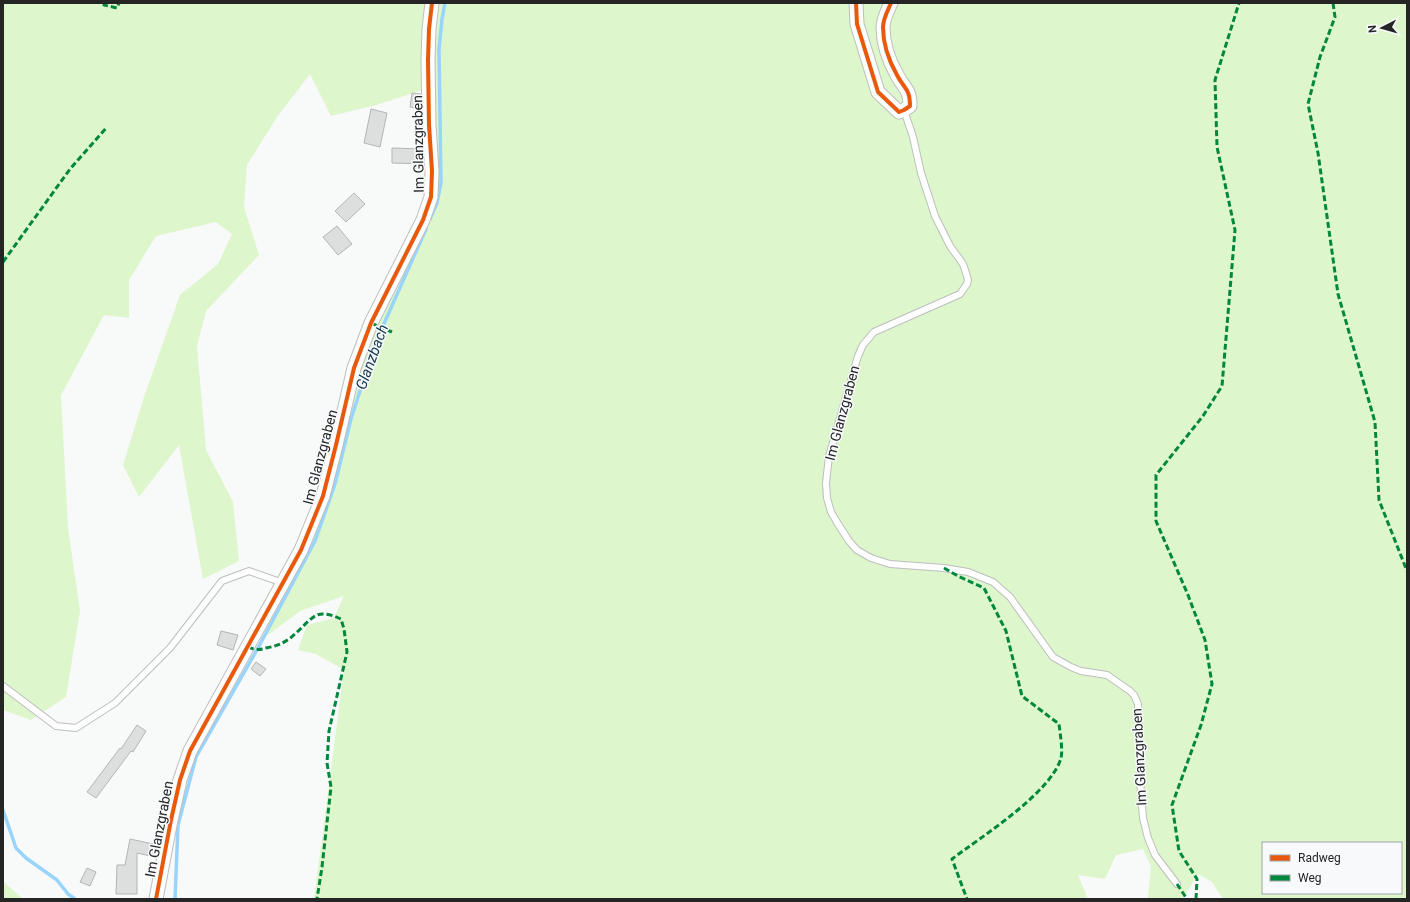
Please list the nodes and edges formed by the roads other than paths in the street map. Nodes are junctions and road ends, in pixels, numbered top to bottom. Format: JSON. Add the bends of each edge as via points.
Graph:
{"nodes":[{"id":1,"x":432,"y":3,"type":"edge"},
{"id":2,"x":856,"y":3,"type":"edge"},
{"id":3,"x":891,"y":3,"type":"edge"},
{"id":4,"x":904,"y":110,"type":"junction"},
{"id":5,"x":283,"y":583,"type":"junction"},
{"id":6,"x":3,"y":686,"type":"edge"},
{"id":7,"x":1177,"y":884,"type":"dead end"},
{"id":8,"x":156,"y":899,"type":"edge"}],
"edges":[{"from":1,"to":5,"type":"street","name":"Im Glanzgraben","via":[[428,60],[431,198],[423,220],[371,323],[354,368],[323,496],[301,550]]},
{"from":2,"to":4,"type":"street","via":[[857,24],[878,92],[899,112]]},
{"from":3,"to":4,"type":"street","via":[[883,26],[885,43],[889,60],[910,96],[910,106]]},
{"from":4,"to":7,"type":"lane","name":"Im Glanzgraben","via":[[935,216],[950,246],[963,264],[968,284],[960,294],[874,332],[863,345],[829,456],[826,483],[831,512],[848,541],[871,558],[890,564],[968,572],[993,582],[1010,597],[1053,657],[1071,668],[1107,675],[1130,691],[1138,704],[1143,818],[1155,855]]},
{"from":5,"to":6,"type":"lane","via":[[248,571],[222,581],[170,648],[115,703],[76,728],[56,726]]},
{"from":5,"to":8,"type":"street","name":"Im Glanzgraben","via":[[190,751],[172,813]]}]}
